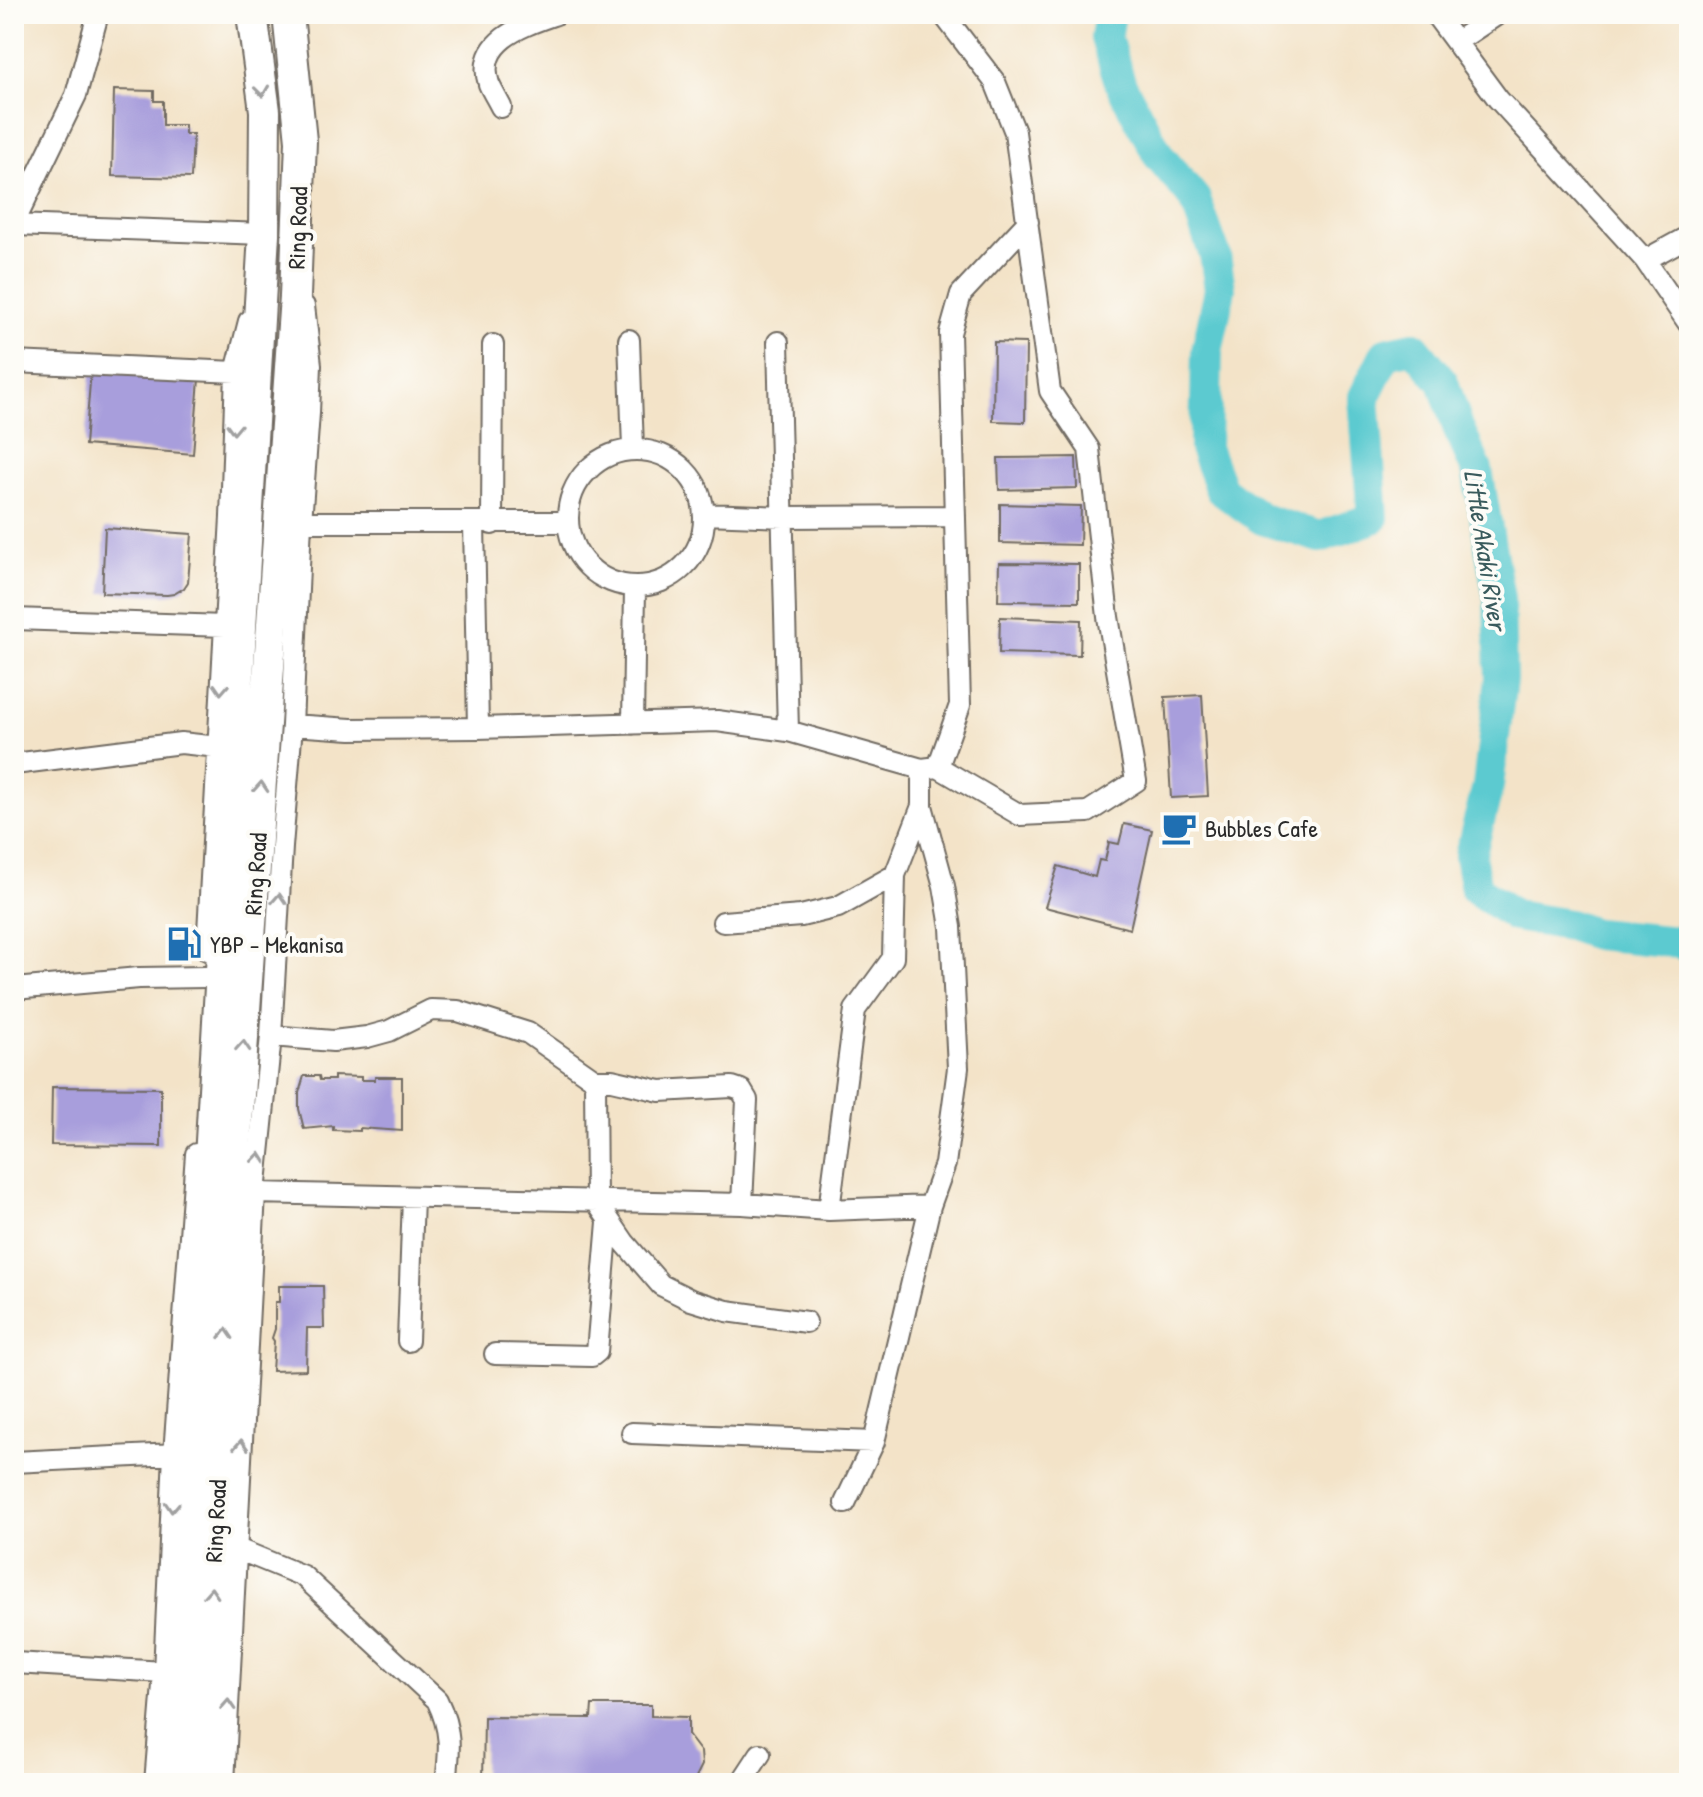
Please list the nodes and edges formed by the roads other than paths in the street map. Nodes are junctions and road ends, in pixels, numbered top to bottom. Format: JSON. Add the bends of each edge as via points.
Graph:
{"nodes":[{"id":1,"x":98,"y":14,"type":"edge"},
{"id":2,"x":252,"y":14,"type":"edge"},
{"id":3,"x":288,"y":14,"type":"edge"},
{"id":4,"x":556,"y":14,"type":"edge"},
{"id":5,"x":943,"y":14,"type":"edge"},
{"id":6,"x":1435,"y":14,"type":"edge"},
{"id":7,"x":1490,"y":16,"type":"edge"},
{"id":8,"x":1456,"y":42,"type":"junction"},
{"id":9,"x":501,"y":107,"type":"dead end"},
{"id":10,"x":1028,"y":222,"type":"junction"},
{"id":11,"x":14,"y":224,"type":"edge"},
{"id":12,"x":264,"y":234,"type":"junction"},
{"id":13,"x":1689,"y":236,"type":"edge"},
{"id":14,"x":297,"y":258,"type":"junction"},
{"id":15,"x":1645,"y":260,"type":"junction"},
{"id":16,"x":262,"y":271,"type":"junction"},
{"id":17,"x":1689,"y":324,"type":"edge"},
{"id":18,"x":629,"y":340,"type":"dead end"},
{"id":19,"x":778,"y":342,"type":"dead end"},
{"id":20,"x":493,"y":345,"type":"dead end"},
{"id":21,"x":14,"y":362,"type":"edge"},
{"id":22,"x":236,"y":372,"type":"junction"},
{"id":23,"x":633,"y":448,"type":"junction"},
{"id":24,"x":705,"y":514,"type":"junction"},
{"id":25,"x":955,"y":516,"type":"junction"},
{"id":26,"x":784,"y":517,"type":"junction"},
{"id":27,"x":301,"y":522,"type":"junction"},
{"id":28,"x":567,"y":522,"type":"junction"},
{"id":29,"x":483,"y":524,"type":"junction"},
{"id":30,"x":635,"y":587,"type":"junction"},
{"id":31,"x":14,"y":619,"type":"edge"},
{"id":32,"x":225,"y":626,"type":"junction"},
{"id":33,"x":633,"y":724,"type":"junction"},
{"id":34,"x":292,"y":725,"type":"junction"},
{"id":35,"x":478,"y":728,"type":"junction"},
{"id":36,"x":788,"y":731,"type":"junction"},
{"id":37,"x":218,"y":747,"type":"junction"},
{"id":38,"x":14,"y":764,"type":"edge"},
{"id":39,"x":930,"y":768,"type":"junction"},
{"id":40,"x":922,"y":806,"type":"junction"},
{"id":41,"x":895,"y":875,"type":"junction"},
{"id":42,"x":723,"y":922,"type":"dead end"},
{"id":43,"x":206,"y":977,"type":"junction"},
{"id":44,"x":14,"y":989,"type":"edge"},
{"id":45,"x":271,"y":1036,"type":"junction"},
{"id":46,"x":595,"y":1080,"type":"junction"},
{"id":47,"x":255,"y":1193,"type":"junction"},
{"id":48,"x":413,"y":1197,"type":"junction"},
{"id":49,"x":596,"y":1201,"type":"junction"},
{"id":50,"x":742,"y":1204,"type":"junction"},
{"id":51,"x":930,"y":1206,"type":"junction"},
{"id":52,"x":829,"y":1210,"type":"junction"},
{"id":53,"x":608,"y":1222,"type":"junction"},
{"id":54,"x":806,"y":1322,"type":"dead end"},
{"id":55,"x":408,"y":1341,"type":"dead end"},
{"id":56,"x":495,"y":1354,"type":"dead end"},
{"id":57,"x":632,"y":1433,"type":"dead end"},
{"id":58,"x":874,"y":1442,"type":"junction"},
{"id":59,"x":174,"y":1454,"type":"junction"},
{"id":60,"x":14,"y":1462,"type":"edge"},
{"id":61,"x":845,"y":1503,"type":"dead end"},
{"id":62,"x":235,"y":1548,"type":"junction"},
{"id":63,"x":15,"y":1663,"type":"edge"},
{"id":64,"x":164,"y":1672,"type":"junction"},
{"id":65,"x":760,"y":1754,"type":"dead end"},
{"id":66,"x":155,"y":1783,"type":"edge"},
{"id":67,"x":176,"y":1783,"type":"edge"},
{"id":68,"x":201,"y":1783,"type":"edge"},
{"id":69,"x":224,"y":1783,"type":"edge"},
{"id":70,"x":446,"y":1783,"type":"edge"},
{"id":71,"x":741,"y":1783,"type":"edge"}],
"edges":[{"from":1,"to":11,"type":"street","via":[[76,95]]},
{"from":2,"to":12,"type":"highway","name":"Ring Road","one_way":true,"via":[[265,111]]},
{"from":3,"to":14,"type":"highway","name":"Ring Road","via":[[301,141]]},
{"from":4,"to":9,"type":"street","via":[[499,40],[487,63]]},
{"from":5,"to":10,"type":"street","via":[[995,82],[1015,132]]},
{"from":6,"to":8,"type":"street"},
{"from":7,"to":8,"type":"street"},
{"from":8,"to":15,"type":"street","via":[[1498,99]]},
{"from":10,"to":25,"type":"street","via":[[961,294],[950,333]]},
{"from":10,"to":39,"type":"street","via":[[1050,391],[1089,449],[1108,617],[1136,781],[1088,812],[1020,815]]},
{"from":11,"to":12,"type":"street"},
{"from":12,"to":16,"type":"highway","name":"Ring Road"},
{"from":13,"to":15,"type":"street"},
{"from":14,"to":27,"type":"street","via":[[311,365]]},
{"from":68,"to":14,"type":"highway","name":"Ring Road","one_way":true,"via":[[235,1153]]},
{"from":15,"to":17,"type":"street"},
{"from":16,"to":22,"type":"street"},
{"from":16,"to":67,"type":"highway","name":"Ring Road"},
{"from":18,"to":23,"type":"street"},
{"from":19,"to":26,"type":"street"},
{"from":20,"to":29,"type":"street"},
{"from":21,"to":22,"type":"street"},
{"from":22,"to":32,"type":"street","one_way":true},
{"from":23,"to":24,"type":"street","via":[[674,461],[690,475]]},
{"from":23,"to":28,"type":"street","via":[[595,464],[580,479],[570,497]]},
{"from":24,"to":26,"type":"street"},
{"from":24,"to":30,"type":"street","via":[[703,536],[678,573]]},
{"from":25,"to":26,"type":"street"},
{"from":25,"to":39,"type":"street","via":[[960,705]]},
{"from":26,"to":36,"type":"street"},
{"from":27,"to":29,"type":"street"},
{"from":27,"to":34,"type":"street"},
{"from":28,"to":29,"type":"street"},
{"from":28,"to":30,"type":"street","via":[[580,558],[595,573]]},
{"from":29,"to":35,"type":"street"},
{"from":30,"to":33,"type":"street"},
{"from":31,"to":32,"type":"street"},
{"from":32,"to":37,"type":"street","one_way":true},
{"from":33,"to":35,"type":"street"},
{"from":33,"to":36,"type":"street","via":[[717,721]]},
{"from":34,"to":35,"type":"street"},
{"from":45,"to":34,"type":"street","one_way":true},
{"from":36,"to":39,"type":"street"},
{"from":37,"to":38,"type":"street","via":[[181,743]]},
{"from":37,"to":43,"type":"street"},
{"from":39,"to":40,"type":"street"},
{"from":40,"to":41,"type":"street"},
{"from":40,"to":51,"type":"street","via":[[951,927],[958,1041],[951,1134]]},
{"from":41,"to":42,"type":"street","via":[[838,907],[801,916]]},
{"from":41,"to":52,"type":"street","via":[[893,958],[855,1010]]},
{"from":43,"to":44,"type":"street"},
{"from":43,"to":59,"type":"street"},
{"from":45,"to":46,"type":"street","via":[[333,1041],[367,1037],[431,1010],[458,1011],[528,1033]]},
{"from":47,"to":45,"type":"street","one_way":true},
{"from":46,"to":49,"type":"street"},
{"from":46,"to":50,"type":"street","via":[[660,1091],[741,1090],[747,1100]]},
{"from":47,"to":48,"type":"street"},
{"from":62,"to":47,"type":"street","one_way":true},
{"from":48,"to":49,"type":"street"},
{"from":48,"to":55,"type":"street"},
{"from":49,"to":50,"type":"street"},
{"from":49,"to":53,"type":"street"},
{"from":50,"to":52,"type":"street"},
{"from":51,"to":52,"type":"street"},
{"from":51,"to":58,"type":"street"},
{"from":53,"to":54,"type":"street","via":[[661,1285],[727,1311]]},
{"from":53,"to":56,"type":"street","via":[[597,1352]]},
{"from":57,"to":58,"type":"street"},
{"from":58,"to":61,"type":"street"},
{"from":59,"to":60,"type":"street"},
{"from":59,"to":64,"type":"street","one_way":true},
{"from":69,"to":62,"type":"street","one_way":true},
{"from":62,"to":70,"type":"street","via":[[303,1576],[437,1700],[450,1737]]},
{"from":63,"to":64,"type":"street"},
{"from":64,"to":66,"type":"street"},
{"from":65,"to":71,"type":"street"}]}
